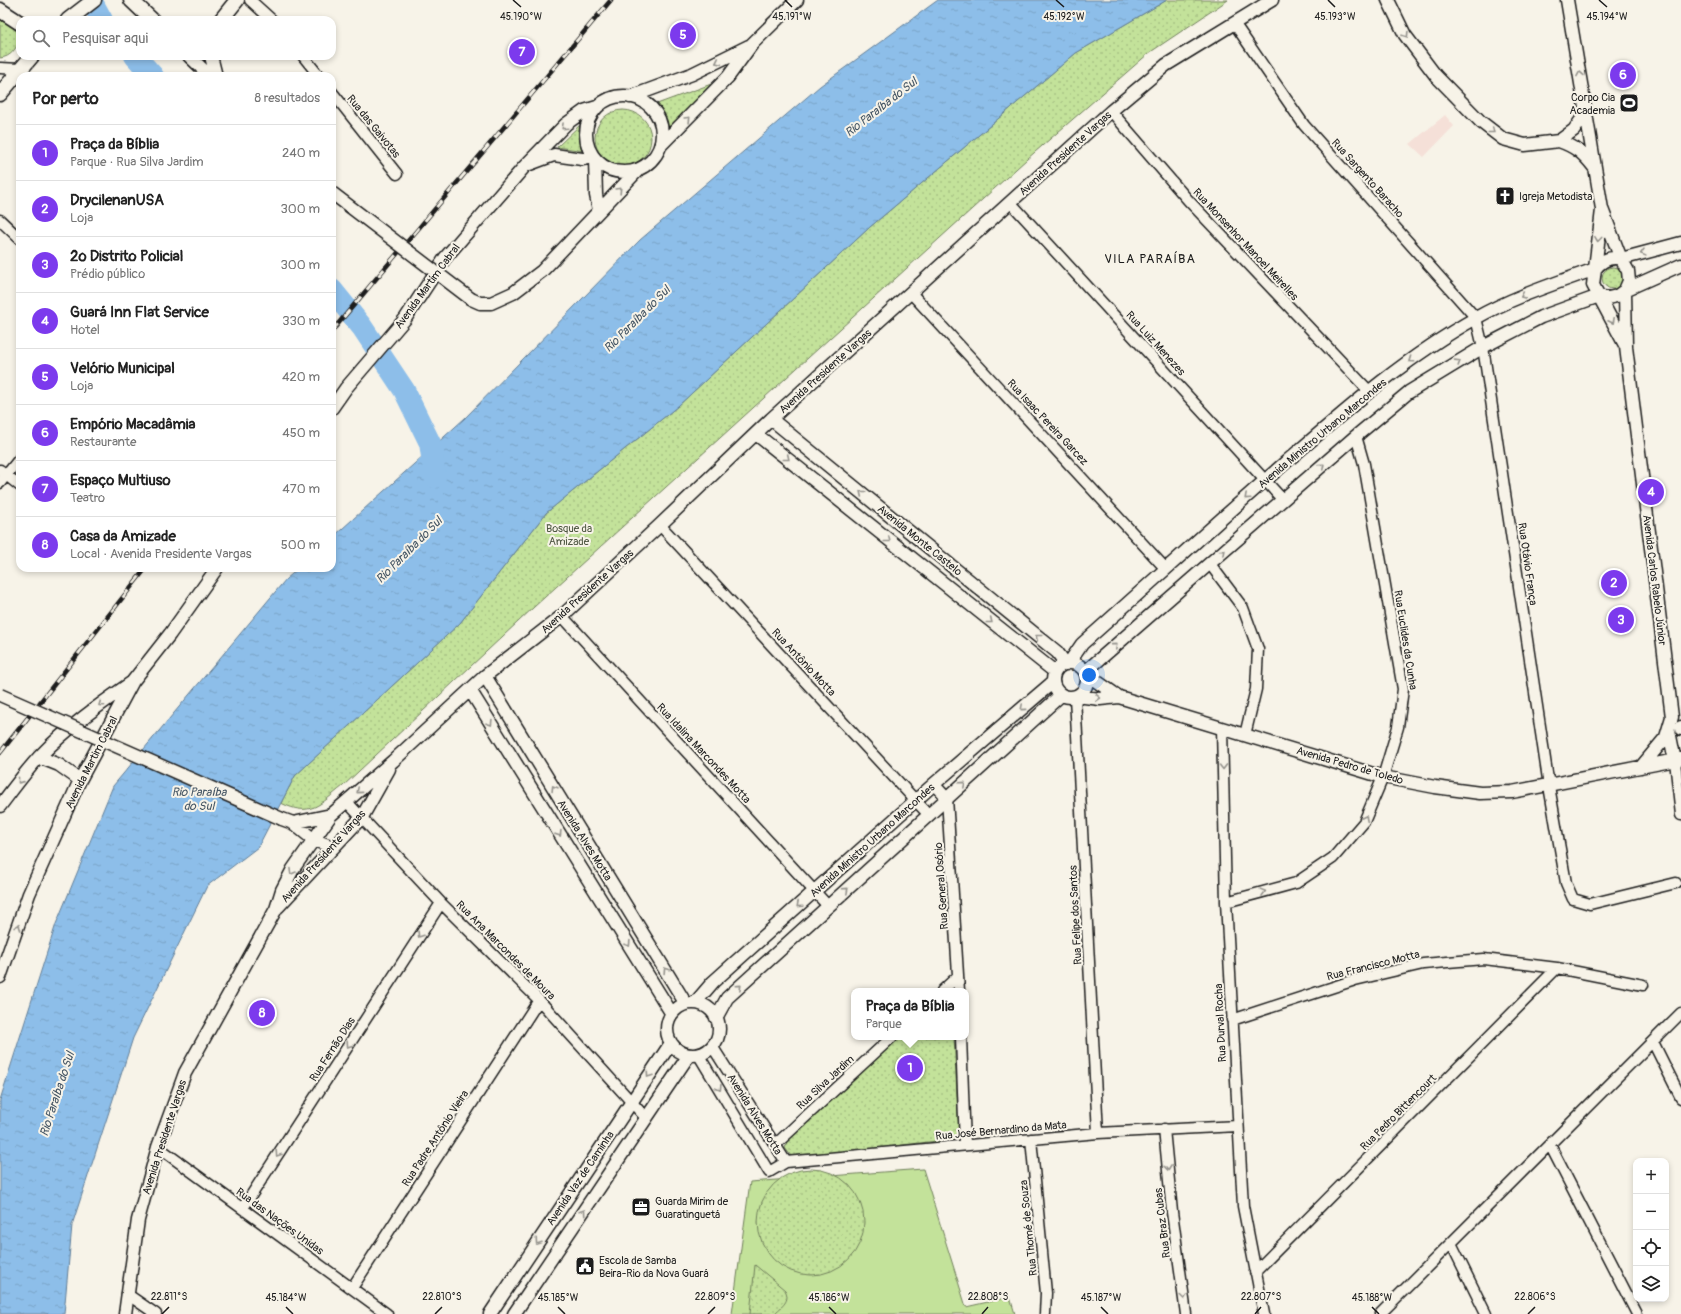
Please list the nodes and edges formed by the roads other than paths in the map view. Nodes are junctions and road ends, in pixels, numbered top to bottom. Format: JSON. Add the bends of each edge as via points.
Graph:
{"nodes":[{"id":1,"x":94,"y":0,"type":"edge"},
{"id":2,"x":132,"y":0,"type":"edge"},
{"id":3,"x":238,"y":0,"type":"edge"},
{"id":4,"x":250,"y":0,"type":"edge"},
{"id":5,"x":797,"y":0,"type":"edge"},
{"id":6,"x":1272,"y":0,"type":"edge"},
{"id":7,"x":1388,"y":0,"type":"edge"},
{"id":8,"x":1567,"y":0,"type":"edge"},
{"id":9,"x":0,"y":10,"type":"edge"},
{"id":10,"x":73,"y":16,"type":"edge"},
{"id":11,"x":148,"y":16,"type":"edge"},
{"id":12,"x":225,"y":16,"type":"edge"},
{"id":13,"x":268,"y":16,"type":"edge"},
{"id":14,"x":16,"y":20,"type":"edge"},
{"id":15,"x":1234,"y":23,"type":"junction"},
{"id":16,"x":752,"y":44,"type":"junction"},
{"id":17,"x":193,"y":60,"type":"edge"},
{"id":18,"x":211,"y":60,"type":"edge"},
{"id":19,"x":306,"y":60,"type":"edge"},
{"id":20,"x":21,"y":62,"type":"edge"},
{"id":21,"x":0,"y":68,"type":"edge"},
{"id":22,"x":206,"y":72,"type":"edge"},
{"id":23,"x":215,"y":72,"type":"edge"},
{"id":24,"x":316,"y":72,"type":"edge"},
{"id":25,"x":0,"y":94,"type":"edge"},
{"id":26,"x":336,"y":97,"type":"edge"},
{"id":27,"x":630,"y":97,"type":"junction"},
{"id":28,"x":597,"y":107,"type":"junction"},
{"id":29,"x":1111,"y":111,"type":"junction"},
{"id":30,"x":1586,"y":113,"type":"junction"},
{"id":31,"x":1559,"y":141,"type":"junction"},
{"id":32,"x":660,"y":146,"type":"junction"},
{"id":33,"x":594,"y":158,"type":"junction"},
{"id":34,"x":525,"y":166,"type":"junction"},
{"id":35,"x":1595,"y":168,"type":"junction"},
{"id":36,"x":638,"y":170,"type":"junction"},
{"id":37,"x":398,"y":174,"type":"dead end"},
{"id":38,"x":336,"y":195,"type":"edge"},
{"id":39,"x":1010,"y":202,"type":"junction"},
{"id":40,"x":1602,"y":209,"type":"junction"},
{"id":41,"x":599,"y":210,"type":"junction"},
{"id":42,"x":0,"y":220,"type":"edge"},
{"id":43,"x":16,"y":235,"type":"edge"},
{"id":44,"x":1681,"y":243,"type":"edge"},
{"id":45,"x":1621,"y":259,"type":"junction"},
{"id":46,"x":1681,"y":265,"type":"edge"},
{"id":47,"x":1595,"y":269,"type":"junction"},
{"id":48,"x":1625,"y":290,"type":"junction"},
{"id":49,"x":911,"y":292,"type":"junction"},
{"id":50,"x":1599,"y":296,"type":"junction"},
{"id":51,"x":1476,"y":318,"type":"junction"},
{"id":52,"x":1484,"y":347,"type":"junction"},
{"id":53,"x":1626,"y":347,"type":"junction"},
{"id":54,"x":1368,"y":390,"type":"junction"},
{"id":55,"x":336,"y":402,"type":"edge"},
{"id":56,"x":771,"y":419,"type":"junction"},
{"id":57,"x":756,"y":434,"type":"junction"},
{"id":58,"x":1356,"y":436,"type":"junction"},
{"id":59,"x":16,"y":462,"type":"edge"},
{"id":60,"x":2,"y":476,"type":"edge"},
{"id":61,"x":1265,"y":480,"type":"junction"},
{"id":62,"x":16,"y":484,"type":"edge"},
{"id":63,"x":1283,"y":500,"type":"junction"},
{"id":64,"x":660,"y":525,"type":"junction"},
{"id":65,"x":1210,"y":564,"type":"junction"},
{"id":66,"x":1166,"y":568,"type":"junction"},
{"id":67,"x":214,"y":572,"type":"edge"},
{"id":68,"x":562,"y":616,"type":"junction"},
{"id":69,"x":1068,"y":663,"type":"junction"},
{"id":70,"x":1086,"y":673,"type":"junction"},
{"id":71,"x":485,"y":676,"type":"junction"},
{"id":72,"x":1054,"y":677,"type":"junction"},
{"id":73,"x":133,"y":681,"type":"junction"},
{"id":74,"x":470,"y":690,"type":"junction"},
{"id":75,"x":0,"y":695,"type":"edge"},
{"id":76,"x":1061,"y":695,"type":"junction"},
{"id":77,"x":1076,"y":696,"type":"junction"},
{"id":78,"x":1119,"y":697,"type":"junction"},
{"id":79,"x":1222,"y":728,"type":"junction"},
{"id":80,"x":1678,"y":729,"type":"edge"},
{"id":81,"x":1245,"y":735,"type":"junction"},
{"id":82,"x":39,"y":757,"type":"junction"},
{"id":83,"x":1678,"y":760,"type":"edge"},
{"id":84,"x":393,"y":761,"type":"junction"},
{"id":85,"x":1641,"y":767,"type":"junction"},
{"id":86,"x":1383,"y":777,"type":"junction"},
{"id":87,"x":80,"y":780,"type":"junction"},
{"id":88,"x":934,"y":784,"type":"junction"},
{"id":89,"x":1549,"y":786,"type":"junction"},
{"id":90,"x":947,"y":798,"type":"junction"},
{"id":91,"x":916,"y":800,"type":"junction"},
{"id":92,"x":346,"y":802,"type":"junction"},
{"id":93,"x":0,"y":806,"type":"edge"},
{"id":94,"x":331,"y":815,"type":"junction"},
{"id":95,"x":929,"y":815,"type":"junction"},
{"id":96,"x":1681,"y":815,"type":"edge"},
{"id":97,"x":362,"y":817,"type":"junction"},
{"id":98,"x":287,"y":821,"type":"junction"},
{"id":99,"x":314,"y":840,"type":"junction"},
{"id":100,"x":588,"y":844,"type":"junction"},
{"id":101,"x":333,"y":847,"type":"junction"},
{"id":102,"x":571,"y":854,"type":"junction"},
{"id":103,"x":1676,"y":883,"type":"dead end"},
{"id":104,"x":815,"y":891,"type":"junction"},
{"id":105,"x":1226,"y":902,"type":"junction"},
{"id":106,"x":441,"y":903,"type":"junction"},
{"id":107,"x":828,"y":906,"type":"junction"},
{"id":108,"x":276,"y":909,"type":"junction"},
{"id":109,"x":1557,"y":968,"type":"junction"},
{"id":110,"x":958,"y":976,"type":"junction"},
{"id":111,"x":0,"y":977,"type":"edge"},
{"id":112,"x":1643,"y":985,"type":"dead end"},
{"id":113,"x":945,"y":988,"type":"edge"},
{"id":114,"x":959,"y":988,"type":"edge"},
{"id":115,"x":539,"y":1000,"type":"junction"},
{"id":116,"x":691,"y":1003,"type":"junction"},
{"id":117,"x":1681,"y":1013,"type":"edge"},
{"id":118,"x":672,"y":1014,"type":"junction"},
{"id":119,"x":716,"y":1018,"type":"junction"},
{"id":120,"x":1232,"y":1020,"type":"junction"},
{"id":121,"x":889,"y":1040,"type":"edge"},
{"id":122,"x":961,"y":1040,"type":"edge"},
{"id":123,"x":1653,"y":1042,"type":"junction"},
{"id":124,"x":671,"y":1043,"type":"junction"},
{"id":125,"x":712,"y":1046,"type":"junction"},
{"id":126,"x":694,"y":1055,"type":"junction"},
{"id":127,"x":1681,"y":1098,"type":"edge"},
{"id":128,"x":631,"y":1101,"type":"junction"},
{"id":129,"x":646,"y":1118,"type":"junction"},
{"id":130,"x":1238,"y":1126,"type":"junction"},
{"id":131,"x":1164,"y":1129,"type":"junction"},
{"id":132,"x":1098,"y":1133,"type":"junction"},
{"id":133,"x":1031,"y":1139,"type":"junction"},
{"id":134,"x":775,"y":1145,"type":"junction"},
{"id":135,"x":965,"y":1145,"type":"junction"},
{"id":136,"x":1550,"y":1145,"type":"junction"},
{"id":137,"x":158,"y":1147,"type":"junction"},
{"id":138,"x":786,"y":1162,"type":"junction"},
{"id":139,"x":769,"y":1172,"type":"joint"},
{"id":140,"x":243,"y":1208,"type":"junction"},
{"id":141,"x":1451,"y":1243,"type":"junction"},
{"id":142,"x":1255,"y":1272,"type":"junction"},
{"id":143,"x":352,"y":1288,"type":"junction"},
{"id":144,"x":127,"y":1294,"type":"junction"},
{"id":145,"x":125,"y":1314,"type":"edge"},
{"id":146,"x":156,"y":1314,"type":"edge"},
{"id":147,"x":387,"y":1314,"type":"edge"},
{"id":148,"x":490,"y":1314,"type":"edge"},
{"id":149,"x":514,"y":1314,"type":"edge"},
{"id":150,"x":1045,"y":1314,"type":"edge"},
{"id":151,"x":1186,"y":1314,"type":"edge"},
{"id":152,"x":1264,"y":1314,"type":"edge"},
{"id":153,"x":1380,"y":1314,"type":"edge"},
{"id":154,"x":1486,"y":1314,"type":"edge"},
{"id":155,"x":1637,"y":1314,"type":"edge"}],
"edges":[{"from":1,"to":10,"type":"main road"},
{"from":2,"to":11,"type":"main road"},
{"from":3,"to":12,"type":"main road"},
{"from":4,"to":13,"type":"street"},
{"from":5,"to":16,"type":"street"},
{"from":6,"to":15,"type":"street","name":"Avenida Presidente Vargas"},
{"from":7,"to":31,"type":"street","one_way":true,"via":[[1405,35],[1427,64],[1481,122],[1503,140],[1525,145]]},
{"from":30,"to":8,"type":"street","name":"Avenida Carlos Rabelo Júnior","one_way":true},
{"from":9,"to":14,"type":"main road"},
{"from":15,"to":29,"type":"street","name":"Avenida Presidente Vargas","via":[[1166,65]]},
{"from":15,"to":51,"type":"street","name":"Rua Sargento Baracho","via":[[1304,125]]},
{"from":16,"to":27,"type":"street","one_way":true,"via":[[692,74]]},
{"from":32,"to":16,"type":"street","one_way":true,"via":[[728,77]]},
{"from":17,"to":22,"type":"street"},
{"from":18,"to":23,"type":"street"},
{"from":19,"to":24,"type":"street"},
{"from":20,"to":21,"type":"street"},
{"from":20,"to":25,"type":"main road"},
{"from":26,"to":37,"type":"street","name":"Rua das Gaivotas"},
{"from":27,"to":28,"type":"street","via":[[618,96]]},
{"from":27,"to":32,"type":"street","via":[[642,101],[653,109],[660,120]]},
{"from":28,"to":33,"type":"street","via":[[590,116],[586,138]]},
{"from":28,"to":34,"type":"street","name":"Avenida Martim Cabral","one_way":true,"via":[[584,111],[566,124]]},
{"from":29,"to":39,"type":"street","name":"Avenida Presidente Vargas"},
{"from":29,"to":54,"type":"street","name":"Rua Monsenhor Manoel Meirelles","via":[[1188,200]]},
{"from":30,"to":31,"type":"street","via":[[1574,130]]},
{"from":30,"to":35,"type":"street","name":"Avenida Carlos Rabelo Júnior"},
{"from":31,"to":35,"type":"street","via":[[1574,146]]},
{"from":32,"to":36,"type":"street","via":[[648,164]]},
{"from":33,"to":34,"type":"street","via":[[554,155]]},
{"from":33,"to":36,"type":"street","via":[[615,172]]},
{"from":33,"to":41,"type":"street"},
{"from":34,"to":55,"type":"street","name":"Avenida Martim Cabral","via":[[445,258],[405,319]]},
{"from":35,"to":40,"type":"street","name":"Avenida Carlos Rabelo Júnior"},
{"from":41,"to":36,"type":"street","one_way":true},
{"from":38,"to":41,"type":"street","bridge":true,"via":[[471,299],[491,303],[514,293],[542,271]]},
{"from":39,"to":49,"type":"street","name":"Avenida Presidente Vargas"},
{"from":39,"to":61,"type":"street","name":"Rua Luiz Menezes"},
{"from":40,"to":45,"type":"street","name":"Avenida Carlos Rabelo Júnior"},
{"from":40,"to":47,"type":"street","name":"Avenida Carlos Rabelo Júnior","one_way":true},
{"from":42,"to":43,"type":"street"},
{"from":44,"to":45,"type":"street","name":"Avenida Ministro Urbano Marcondes","one_way":true},
{"from":45,"to":47,"type":"street","name":"Avenida Ministro Urbano Marcondes","via":[[1608,259],[1599,263]]},
{"from":45,"to":48,"type":"street","name":"Avenida Carlos Rabelo Júnior","via":[[1628,271],[1629,280]]},
{"from":46,"to":48,"type":"street"},
{"from":47,"to":50,"type":"street","name":"Avenida Carlos Rabelo Júnior","via":[[1593,285]]},
{"from":47,"to":51,"type":"street","name":"Avenida Ministro Urbano Marcondes","one_way":true,"via":[[1524,295]]},
{"from":48,"to":50,"type":"street","via":[[1617,296]]},
{"from":48,"to":53,"type":"street","name":"Avenida Carlos Rabelo Júnior"},
{"from":49,"to":56,"type":"street","name":"Avenida Presidente Vargas"},
{"from":49,"to":66,"type":"street","name":"Rua Isaac Pereira Garcez"},
{"from":50,"to":52,"type":"street","via":[[1541,317]]},
{"from":50,"to":53,"type":"street","name":"Avenida Carlos Rabelo Júnior","one_way":true},
{"from":51,"to":52,"type":"street","name":"Rua Sargento Baracho"},
{"from":51,"to":54,"type":"street","name":"Avenida Ministro Urbano Marcondes","one_way":true,"via":[[1427,348]]},
{"from":58,"to":52,"type":"street","one_way":true,"via":[[1409,392]]},
{"from":52,"to":89,"type":"street","name":"Rua Otávio França"},
{"from":53,"to":80,"type":"street","name":"Avenida Carlos Rabelo Júnior","via":[[1672,717]]},
{"from":54,"to":61,"type":"street","name":"Avenida Ministro Urbano Marcondes"},
{"from":56,"to":57,"type":"street","name":"Avenida Presidente Vargas"},
{"from":69,"to":56,"type":"street","name":"Avenida Monte Castelo","one_way":true},
{"from":57,"to":64,"type":"street","name":"Avenida Presidente Vargas"},
{"from":57,"to":72,"type":"street","name":"Avenida Monte Castelo","one_way":true},
{"from":63,"to":58,"type":"street","one_way":true},
{"from":58,"to":86,"type":"street","name":"Rua Euclides da Cunha","via":[[1364,464],[1403,689],[1398,727]]},
{"from":59,"to":60,"type":"street"},
{"from":60,"to":62,"type":"street"},
{"from":61,"to":63,"type":"street","name":"Rua Luiz Menezes"},
{"from":61,"to":66,"type":"street","name":"Avenida Ministro Urbano Marcondes","one_way":true},
{"from":65,"to":63,"type":"street","one_way":true},
{"from":64,"to":68,"type":"street","name":"Avenida Presidente Vargas"},
{"from":64,"to":91,"type":"street","name":"Rua Antônio Motta"},
{"from":70,"to":65,"type":"street","one_way":true},
{"from":65,"to":81,"type":"street","via":[[1243,608],[1258,649],[1256,689]]},
{"from":66,"to":69,"type":"street","name":"Avenida Ministro Urbano Marcondes","via":[[1082,644]]},
{"from":67,"to":73,"type":"street","name":"Avenida Martim Cabral"},
{"from":68,"to":71,"type":"street","name":"Avenida Presidente Vargas"},
{"from":68,"to":104,"type":"street","name":"Rua Idalina Marcondes Motta"},
{"from":69,"to":70,"type":"street","via":[[1079,665]]},
{"from":69,"to":72,"type":"street","via":[[1062,665]]},
{"from":70,"to":77,"type":"street","via":[[1085,690]]},
{"from":70,"to":78,"type":"street"},
{"from":71,"to":74,"type":"street","name":"Avenida Presidente Vargas"},
{"from":100,"to":71,"type":"street","name":"Avenida Alves Motta","one_way":true},
{"from":72,"to":76,"type":"street","via":[[1055,690]]},
{"from":72,"to":88,"type":"street","name":"Avenida Ministro Urbano Marcondes","one_way":true},
{"from":73,"to":82,"type":"street","one_way":true,"via":[[96,707]]},
{"from":73,"to":87,"type":"street","name":"Avenida Martim Cabral"},
{"from":74,"to":84,"type":"street","name":"Avenida Presidente Vargas"},
{"from":74,"to":102,"type":"street","name":"Avenida Alves Motta","one_way":true},
{"from":75,"to":98,"type":"street","bridge":true},
{"from":76,"to":77,"type":"street","via":[[1069,698]]},
{"from":90,"to":76,"type":"street","name":"Avenida Ministro Urbano Marcondes","one_way":true},
{"from":77,"to":78,"type":"street","one_way":true,"via":[[1100,699]]},
{"from":77,"to":132,"type":"street","name":"Rua Felipe dos Santos"},
{"from":78,"to":79,"type":"street","name":"Avenida Pedro de Toledo"},
{"from":79,"to":81,"type":"street","name":"Avenida Pedro de Toledo"},
{"from":79,"to":105,"type":"street","name":"Rua Durval Rocha","one_way":true},
{"from":80,"to":83,"type":"street"},
{"from":80,"to":85,"type":"street"},
{"from":81,"to":86,"type":"street","name":"Avenida Pedro de Toledo"},
{"from":82,"to":87,"type":"street","via":[[60,765]]},
{"from":82,"to":93,"type":"street","one_way":true},
{"from":83,"to":85,"type":"street","name":"Avenida Pedro de Toledo"},
{"from":83,"to":96,"type":"street"},
{"from":84,"to":92,"type":"street","name":"Avenida Presidente Vargas","one_way":true},
{"from":84,"to":97,"type":"street","name":"Avenida Presidente Vargas"},
{"from":85,"to":89,"type":"street","name":"Avenida Pedro de Toledo"},
{"from":86,"to":89,"type":"street","name":"Avenida Pedro de Toledo","via":[[1480,793],[1512,792]]},
{"from":105,"to":86,"type":"street","name":"Rua Euclides da Cunha","one_way":true,"via":[[1296,883],[1333,858],[1364,822]]},
{"from":111,"to":87,"type":"street","name":"Avenida Martim Cabral","one_way":true,"via":[[29,894]]},
{"from":88,"to":90,"type":"street"},
{"from":88,"to":91,"type":"street","name":"Avenida Ministro Urbano Marcondes"},
{"from":89,"to":103,"type":"street","name":"Rua Otávio França","via":[[1566,883],[1573,899],[1590,904]]},
{"from":90,"to":95,"type":"street","name":"Avenida Ministro Urbano Marcondes"},
{"from":90,"to":110,"type":"street","name":"Rua General Osório"},
{"from":91,"to":95,"type":"street","name":"Rua Antônio Motta"},
{"from":91,"to":104,"type":"street","name":"Avenida Ministro Urbano Marcondes"},
{"from":92,"to":94,"type":"street","name":"Avenida Presidente Vargas"},
{"from":92,"to":97,"type":"street","name":"Rua Ana Marcondes de Moura"},
{"from":94,"to":98,"type":"street"},
{"from":94,"to":99,"type":"street","name":"Avenida Presidente Vargas"},
{"from":107,"to":95,"type":"street","name":"Avenida Ministro Urbano Marcondes","one_way":true},
{"from":97,"to":101,"type":"street","name":"Avenida Presidente Vargas"},
{"from":97,"to":106,"type":"street","name":"Rua Ana Marcondes de Moura"},
{"from":98,"to":99,"type":"street"},
{"from":99,"to":101,"type":"street"},
{"from":99,"to":108,"type":"street","name":"Avenida Presidente Vargas","one_way":true,"via":[[293,869]]},
{"from":100,"to":102,"type":"street"},
{"from":116,"to":100,"type":"street","name":"Avenida Alves Motta","one_way":true},
{"from":101,"to":108,"type":"street","name":"Avenida Presidente Vargas"},
{"from":102,"to":118,"type":"street","name":"Avenida Alves Motta","one_way":true},
{"from":104,"to":107,"type":"street","name":"Rua Idalina Marcondes Motta"},
{"from":104,"to":116,"type":"street","name":"Avenida Ministro Urbano Marcondes","one_way":true},
{"from":105,"to":120,"type":"street","name":"Rua Durval Rocha"},
{"from":106,"to":115,"type":"street","name":"Rua Ana Marcondes de Moura"},
{"from":106,"to":140,"type":"street","name":"Rua Fernão Dias","one_way":true},
{"from":119,"to":107,"type":"street","name":"Avenida Ministro Urbano Marcondes","one_way":true,"via":[[727,998]]},
{"from":108,"to":137,"type":"street","name":"Avenida Presidente Vargas","via":[[186,1073]]},
{"from":109,"to":112,"type":"street","name":"Rua Francisco Motta"},
{"from":109,"to":120,"type":"street","name":"Rua Francisco Motta","via":[[1484,960],[1423,964],[1355,980]]},
{"from":109,"to":142,"type":"street","name":"Rua Pedro Bittencourt"},
{"from":110,"to":113,"type":"street"},
{"from":110,"to":114,"type":"street","name":"Rua General Osório"},
{"from":115,"to":128,"type":"street","name":"Rua Ana Marcondes de Moura"},
{"from":115,"to":143,"type":"street","name":"Rua Padre Antônio Vieira"},
{"from":116,"to":118,"type":"street","via":[[677,1008]]},
{"from":116,"to":119,"type":"street","via":[[708,1007]]},
{"from":117,"to":123,"type":"street"},
{"from":118,"to":124,"type":"street","via":[[667,1034]]},
{"from":119,"to":125,"type":"street","via":[[719,1027],[717,1039]]},
{"from":120,"to":130,"type":"street","name":"Rua Durval Rocha"},
{"from":121,"to":134,"type":"street","name":"Rua Silva Jardim"},
{"from":122,"to":135,"type":"street"},
{"from":123,"to":127,"type":"street"},
{"from":123,"to":136,"type":"street"},
{"from":124,"to":126,"type":"street","via":[[680,1052]]},
{"from":124,"to":128,"type":"street","name":"Avenida Vaz de Caminha","one_way":true},
{"from":125,"to":126,"type":"street"},
{"from":125,"to":134,"type":"street","name":"Avenida Alves Motta"},
{"from":126,"to":129,"type":"street","name":"Avenida Vaz de Caminha"},
{"from":126,"to":139,"type":"street","name":"Avenida Alves Motta","one_way":true},
{"from":128,"to":129,"type":"street","name":"Rua Ana Marcondes de Moura"},
{"from":128,"to":148,"type":"street","name":"Avenida Vaz de Caminha","one_way":true},
{"from":149,"to":129,"type":"street","name":"Avenida Vaz de Caminha","one_way":true},
{"from":130,"to":131,"type":"street","name":"Rua José Bernardino da Mata"},
{"from":130,"to":142,"type":"street","name":"Rua Durval Rocha","via":[[1243,1206]]},
{"from":131,"to":132,"type":"street","name":"Rua José Bernardino da Mata"},
{"from":131,"to":151,"type":"street","name":"Rua Braz Cubas","one_way":true},
{"from":132,"to":133,"type":"street","name":"Rua José Bernardino da Mata"},
{"from":133,"to":135,"type":"street","name":"Rua José Bernardino da Mata"},
{"from":133,"to":150,"type":"street","name":"Rua Thomé de Souza","via":[[1046,1293]]},
{"from":134,"to":138,"type":"street","name":"Avenida Alves Motta"},
{"from":135,"to":138,"type":"street","name":"Rua José Bernardino da Mata"},
{"from":136,"to":141,"type":"street"},
{"from":136,"to":155,"type":"street"},
{"from":137,"to":140,"type":"street","name":"Rua das Nações Unidas"},
{"from":137,"to":144,"type":"street","name":"Avenida Presidente Vargas","via":[[138,1220]]},
{"from":138,"to":139,"type":"street","name":"Rua José Bernardino da Mata"},
{"from":140,"to":143,"type":"street","name":"Rua das Nações Unidas"},
{"from":141,"to":153,"type":"street"},
{"from":141,"to":154,"type":"street"},
{"from":142,"to":152,"type":"street","name":"Rua Durval Rocha"},
{"from":143,"to":147,"type":"street","name":"Rua das Nações Unidas"},
{"from":144,"to":145,"type":"street","name":"Avenida Presidente Vargas"},
{"from":144,"to":146,"type":"street"}]}
